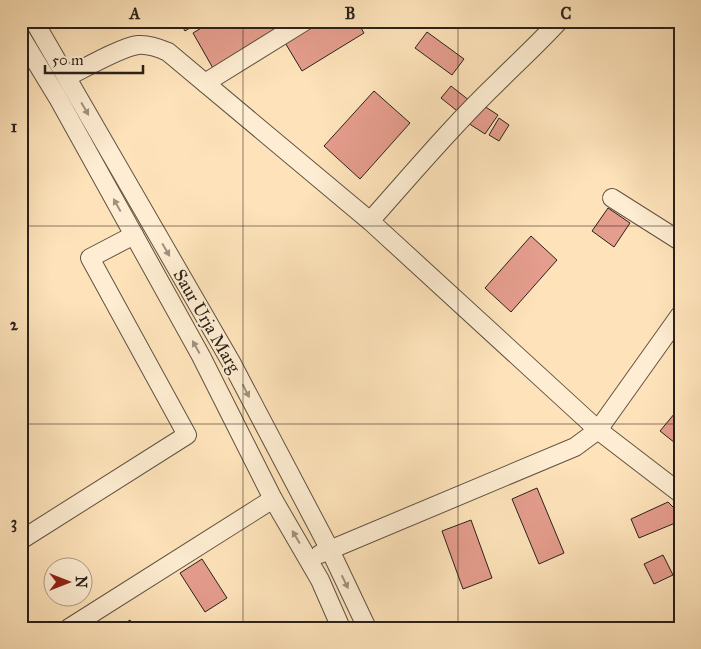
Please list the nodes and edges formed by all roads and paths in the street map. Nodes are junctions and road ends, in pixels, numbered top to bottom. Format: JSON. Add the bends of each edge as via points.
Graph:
{"nodes":[{"id":1,"x":34,"y":21,"type":"edge"},
{"id":2,"x":305,"y":21,"type":"edge"},
{"id":3,"x":559,"y":21,"type":"edge"},
{"id":4,"x":21,"y":37,"type":"edge"},
{"id":5,"x":67,"y":77,"type":"junction"},
{"id":6,"x":205,"y":83,"type":"junction"},
{"id":7,"x":612,"y":198,"type":"dead end"},
{"id":8,"x":370,"y":221,"type":"junction"},
{"id":9,"x":134,"y":235,"type":"junction"},
{"id":10,"x":680,"y":241,"type":"edge"},
{"id":11,"x":680,"y":315,"type":"edge"},
{"id":12,"x":598,"y":430,"type":"junction"},
{"id":13,"x":680,"y":493,"type":"edge"},
{"id":14,"x":273,"y":499,"type":"junction"},
{"id":15,"x":21,"y":540,"type":"edge"},
{"id":16,"x":330,"y":550,"type":"junction"},
{"id":17,"x":308,"y":558,"type":"junction"},
{"id":18,"x":69,"y":628,"type":"edge"},
{"id":19,"x":341,"y":628,"type":"edge"},
{"id":20,"x":367,"y":628,"type":"edge"}],
"edges":[{"from":1,"to":5,"type":"street","name":"Saur Urja Marg"},
{"from":2,"to":6,"type":"street"},
{"from":3,"to":8,"type":"street","via":[[465,116]]},
{"from":9,"to":4,"type":"street","name":"Saur Urja Marg","one_way":true},
{"from":5,"to":6,"type":"street","via":[[137,45],[153,46],[168,52]]},
{"from":5,"to":16,"type":"street","name":"Saur Urja Marg","one_way":true,"via":[[231,362]]},
{"from":6,"to":8,"type":"street"},
{"from":7,"to":10,"type":"street"},
{"from":8,"to":12,"type":"street"},
{"from":14,"to":9,"type":"street","name":"Saur Urja Marg","one_way":true,"via":[[201,356]]},
{"from":9,"to":15,"type":"street","via":[[90,258],[187,435]]},
{"from":11,"to":12,"type":"street"},
{"from":12,"to":13,"type":"street"},
{"from":12,"to":16,"type":"street","via":[[575,447]]},
{"from":17,"to":14,"type":"street","name":"Saur Urja Marg","one_way":true},
{"from":14,"to":18,"type":"street"},
{"from":16,"to":17,"type":"street"},
{"from":16,"to":20,"type":"street","name":"Saur Urja Marg","one_way":true},
{"from":17,"to":19,"type":"street","name":"Saur Urja Marg"}]}
